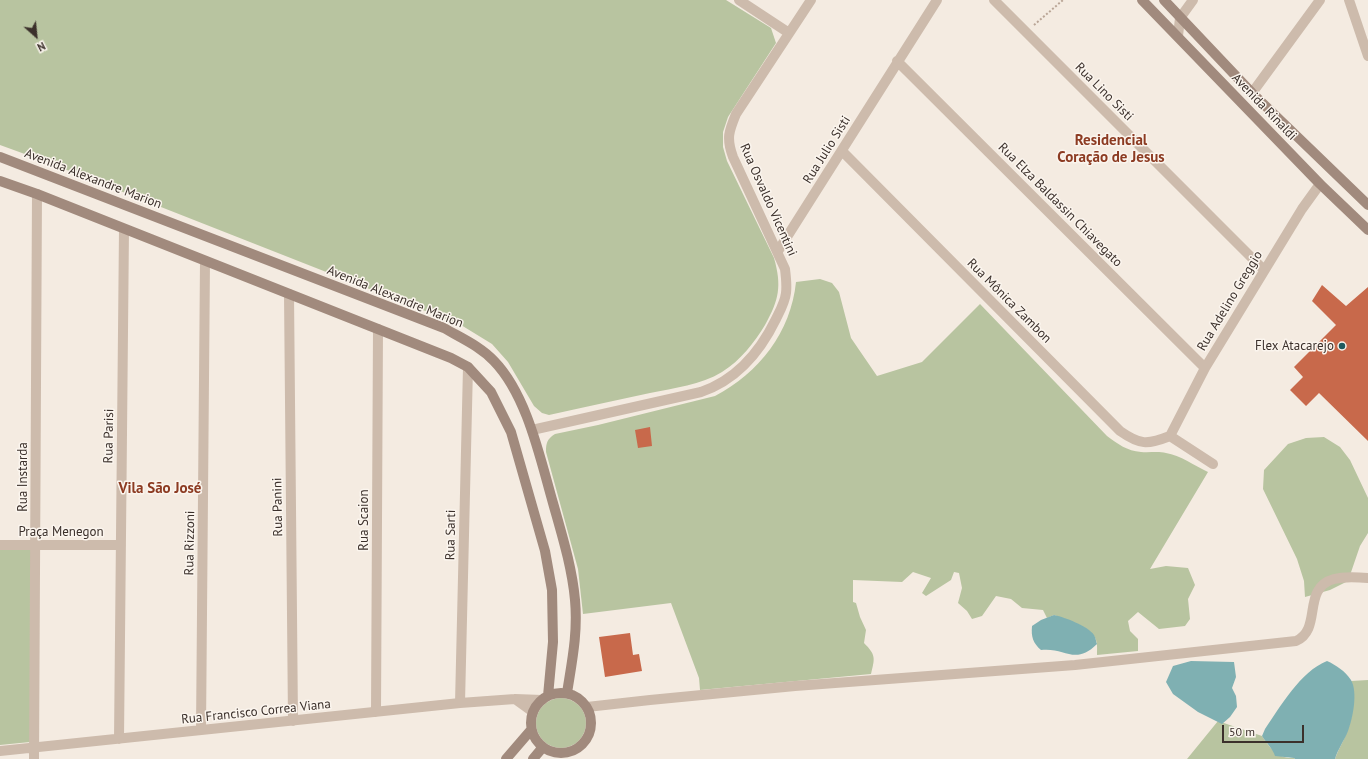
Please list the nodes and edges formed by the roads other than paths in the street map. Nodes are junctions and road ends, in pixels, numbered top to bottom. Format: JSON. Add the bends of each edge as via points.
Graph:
{"nodes":[{"id":1,"x":739,"y":0,"type":"edge"},
{"id":2,"x":811,"y":0,"type":"edge"},
{"id":3,"x":937,"y":0,"type":"edge"},
{"id":4,"x":994,"y":0,"type":"edge"},
{"id":5,"x":1142,"y":0,"type":"edge"},
{"id":6,"x":1164,"y":0,"type":"edge"},
{"id":7,"x":1193,"y":0,"type":"edge"},
{"id":8,"x":1320,"y":0,"type":"edge"},
{"id":9,"x":1349,"y":0,"type":"edge"},
{"id":10,"x":1180,"y":18,"type":"junction"},
{"id":11,"x":790,"y":32,"type":"junction"},
{"id":12,"x":1178,"y":36,"type":"junction"},
{"id":13,"x":1368,"y":56,"type":"edge"},
{"id":14,"x":897,"y":61,"type":"junction"},
{"id":15,"x":1252,"y":93,"type":"junction"},
{"id":16,"x":842,"y":151,"type":"junction"},
{"id":17,"x":0,"y":157,"type":"edge"},
{"id":18,"x":0,"y":181,"type":"edge"},
{"id":19,"x":1320,"y":184,"type":"junction"},
{"id":20,"x":37,"y":194,"type":"junction"},
{"id":21,"x":1368,"y":205,"type":"edge"},
{"id":22,"x":124,"y":229,"type":"junction"},
{"id":23,"x":1368,"y":230,"type":"edge"},
{"id":24,"x":778,"y":251,"type":"junction"},
{"id":25,"x":205,"y":261,"type":"junction"},
{"id":26,"x":1264,"y":270,"type":"junction"},
{"id":27,"x":289,"y":294,"type":"junction"},
{"id":28,"x":378,"y":329,"type":"junction"},
{"id":29,"x":468,"y":367,"type":"junction"},
{"id":30,"x":1205,"y":368,"type":"junction"},
{"id":31,"x":532,"y":430,"type":"junction"},
{"id":32,"x":1170,"y":436,"type":"junction"},
{"id":33,"x":1213,"y":464,"type":"dead end"},
{"id":34,"x":0,"y":545,"type":"edge"},
{"id":35,"x":36,"y":545,"type":"junction"},
{"id":36,"x":121,"y":545,"type":"junction"},
{"id":37,"x":1368,"y":578,"type":"edge"},
{"id":38,"x":567,"y":693,"type":"junction"},
{"id":39,"x":545,"y":698,"type":"junction"},
{"id":40,"x":515,"y":699,"type":"junction"},
{"id":41,"x":460,"y":704,"type":"junction"},
{"id":42,"x":587,"y":707,"type":"junction"},
{"id":43,"x":376,"y":712,"type":"junction"},
{"id":44,"x":533,"y":712,"type":"junction"},
{"id":45,"x":293,"y":721,"type":"junction"},
{"id":46,"x":201,"y":730,"type":"junction"},
{"id":47,"x":532,"y":730,"type":"junction"},
{"id":48,"x":119,"y":739,"type":"junction"},
{"id":49,"x":543,"y":747,"type":"junction"},
{"id":50,"x":34,"y":748,"type":"junction"},
{"id":51,"x":0,"y":751,"type":"edge"},
{"id":52,"x":34,"y":759,"type":"edge"},
{"id":53,"x":506,"y":759,"type":"edge"},
{"id":54,"x":533,"y":759,"type":"edge"}],
"edges":[{"from":1,"to":11,"type":"street"},
{"from":2,"to":11,"type":"street","name":"Rua Osvaldo Vicentini"},
{"from":3,"to":14,"type":"street","name":"Rua Julio Sisti"},
{"from":4,"to":26,"type":"street","name":"Rua Lino Sisti"},
{"from":5,"to":12,"type":"street","name":"Avenida Rinaldi"},
{"from":6,"to":10,"type":"street","name":"Avenida Rinaldi"},
{"from":7,"to":10,"type":"street"},
{"from":8,"to":15,"type":"street"},
{"from":9,"to":13,"type":"street"},
{"from":10,"to":12,"type":"street"},
{"from":10,"to":15,"type":"street","name":"Avenida Rinaldi"},
{"from":11,"to":24,"type":"street","name":"Rua Osvaldo Vicentini","via":[[736,114],[730,130],[729,145]]},
{"from":12,"to":19,"type":"street","name":"Avenida Rinaldi"},
{"from":14,"to":16,"type":"street","name":"Rua Julio Sisti"},
{"from":14,"to":30,"type":"street","name":"Rua Elza Baldassin Chiavegato"},
{"from":15,"to":21,"type":"street","name":"Avenida Rinaldi"},
{"from":16,"to":24,"type":"street","name":"Rua Julio Sisti"},
{"from":16,"to":32,"type":"street","name":"Rua Mônica Zambon","via":[[1120,431],[1140,442],[1151,442]]},
{"from":17,"to":31,"type":"street","name":"Avenida Alexandre Marion","via":[[444,328],[474,345],[494,361],[515,392]]},
{"from":18,"to":20,"type":"street"},
{"from":19,"to":23,"type":"street","name":"Avenida Rinaldi"},
{"from":19,"to":26,"type":"street","name":"Rua Adelino Greggio"},
{"from":20,"to":22,"type":"street"},
{"from":20,"to":35,"type":"street","name":"Rua Instarda"},
{"from":22,"to":25,"type":"street"},
{"from":22,"to":36,"type":"street","name":"Rua Parisi"},
{"from":24,"to":31,"type":"street","name":"Rua Osvaldo Vicentini","via":[[785,268],[786,295],[755,354],[728,379],[701,392]]},
{"from":25,"to":27,"type":"street"},
{"from":25,"to":46,"type":"street","name":"Rua Rizzoni"},
{"from":26,"to":30,"type":"street","name":"Rua Adelino Greggio"},
{"from":27,"to":28,"type":"street"},
{"from":27,"to":45,"type":"street","name":"Rua Panini"},
{"from":28,"to":29,"type":"street"},
{"from":28,"to":43,"type":"street","name":"Rua Scaion"},
{"from":29,"to":39,"type":"street","via":[[491,392],[511,432],[545,551],[552,590],[553,642]]},
{"from":29,"to":41,"type":"street","name":"Rua Sarti"},
{"from":30,"to":32,"type":"street","name":"Rua Adelino Greggio"},
{"from":31,"to":38,"type":"street","name":"Avenida Alexandre Marion","via":[[573,580],[575,644]]},
{"from":32,"to":33,"type":"street"},
{"from":34,"to":35,"type":"street","name":"Praça Menegon"},
{"from":35,"to":36,"type":"street","name":"Praça Menegon"},
{"from":35,"to":50,"type":"street","name":"Rua Instarda"},
{"from":36,"to":48,"type":"street","name":"Rua Parisi"},
{"from":37,"to":42,"type":"street","via":[[1333,579],[1324,584],[1316,591],[1308,629],[1296,641],[1075,665],[795,686]]},
{"from":38,"to":39,"type":"street","via":[[557,693]]},
{"from":38,"to":42,"type":"street","via":[[582,700]]},
{"from":39,"to":40,"type":"street","name":"Rua Francisco Correa Viana"},
{"from":39,"to":44,"type":"street"},
{"from":40,"to":41,"type":"street","name":"Rua Francisco Correa Viana"},
{"from":40,"to":44,"type":"street"},
{"from":41,"to":43,"type":"street","name":"Rua Francisco Correa Viana"},
{"from":42,"to":49,"type":"street","via":[[592,727],[582,746],[562,754]]},
{"from":43,"to":45,"type":"street","name":"Rua Francisco Correa Viana"},
{"from":44,"to":47,"type":"street"},
{"from":45,"to":46,"type":"street","name":"Rua Francisco Correa Viana"},
{"from":46,"to":48,"type":"street","name":"Rua Francisco Correa Viana"},
{"from":47,"to":49,"type":"street","via":[[536,740]]},
{"from":47,"to":53,"type":"street"},
{"from":48,"to":50,"type":"street","name":"Rua Francisco Correa Viana"},
{"from":49,"to":54,"type":"street"},
{"from":50,"to":51,"type":"street","name":"Rua Francisco Correa Viana"},
{"from":50,"to":52,"type":"street","name":"Rua Instarda"}]}
